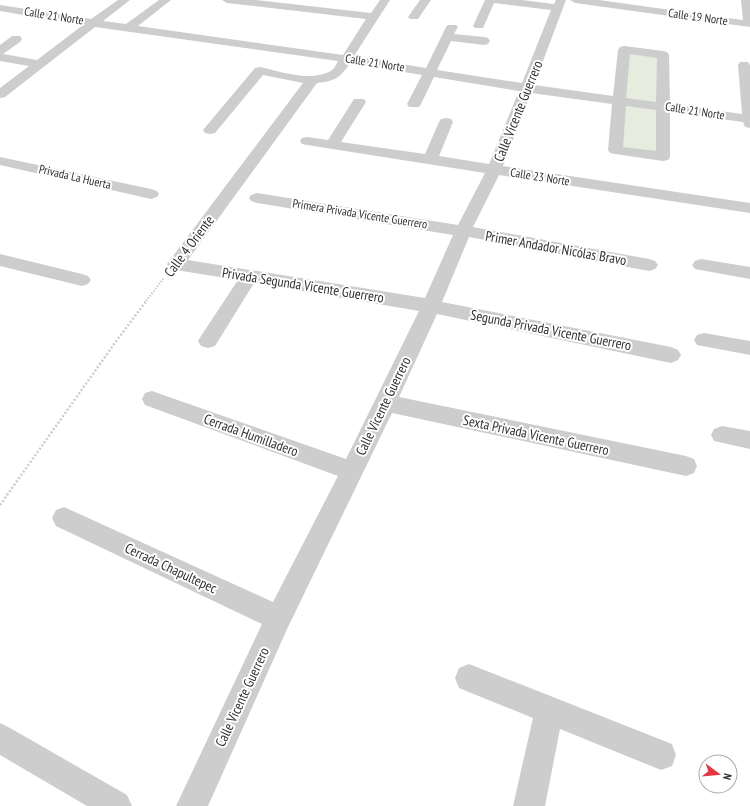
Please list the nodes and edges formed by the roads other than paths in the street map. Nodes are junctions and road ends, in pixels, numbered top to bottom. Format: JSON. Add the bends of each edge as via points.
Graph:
{"nodes":[{"id":1,"x":125,"y":0,"type":"edge"},
{"id":2,"x":166,"y":0,"type":"edge"},
{"id":3,"x":227,"y":0,"type":"edge"},
{"id":4,"x":385,"y":0,"type":"edge"},
{"id":5,"x":426,"y":0,"type":"edge"},
{"id":6,"x":490,"y":0,"type":"edge"},
{"id":7,"x":495,"y":0,"type":"edge"},
{"id":8,"x":746,"y":0,"type":"edge"},
{"id":9,"x":565,"y":3,"type":"edge"},
{"id":10,"x":0,"y":8,"type":"edge"},
{"id":11,"x":375,"y":17,"type":"junction"},
{"id":12,"x":414,"y":17,"type":"dead end"},
{"id":13,"x":93,"y":23,"type":"junction"},
{"id":14,"x":750,"y":24,"type":"edge"},
{"id":15,"x":479,"y":26,"type":"dead end"},
{"id":16,"x":128,"y":28,"type":"junction"},
{"id":17,"x":0,"y":36,"type":"edge"},
{"id":18,"x":484,"y":41,"type":"dead end"},
{"id":19,"x":0,"y":51,"type":"edge"},
{"id":20,"x":0,"y":56,"type":"edge"},
{"id":21,"x":348,"y":59,"type":"junction"},
{"id":22,"x":40,"y":64,"type":"junction"},
{"id":23,"x":744,"y":65,"type":"dead end"},
{"id":24,"x":431,"y":72,"type":"junction"},
{"id":25,"x":312,"y":80,"type":"junction"},
{"id":26,"x":527,"y":88,"type":"junction"},
{"id":27,"x":0,"y":94,"type":"edge"},
{"id":28,"x":619,"y":100,"type":"junction"},
{"id":29,"x":360,"y":102,"type":"dead end"},
{"id":30,"x":414,"y":104,"type":"dead end"},
{"id":31,"x":664,"y":106,"type":"junction"},
{"id":32,"x":750,"y":121,"type":"edge"},
{"id":33,"x":446,"y":122,"type":"dead end"},
{"id":34,"x":210,"y":130,"type":"dead end"},
{"id":35,"x":307,"y":141,"type":"dead end"},
{"id":36,"x":332,"y":145,"type":"junction"},
{"id":37,"x":430,"y":160,"type":"junction"},
{"id":38,"x":0,"y":161,"type":"edge"},
{"id":39,"x":494,"y":170,"type":"junction"},
{"id":40,"x":151,"y":194,"type":"dead end"},
{"id":41,"x":257,"y":198,"type":"dead end"},
{"id":42,"x":750,"y":208,"type":"edge"},
{"id":43,"x":463,"y":231,"type":"junction"},
{"id":44,"x":0,"y":260,"type":"edge"},
{"id":45,"x":176,"y":264,"type":"joint"},
{"id":46,"x":650,"y":265,"type":"dead end"},
{"id":47,"x":701,"y":265,"type":"dead end"},
{"id":48,"x":750,"y":273,"type":"edge"},
{"id":49,"x":250,"y":277,"type":"junction"},
{"id":50,"x":82,"y":280,"type":"dead end"},
{"id":51,"x":431,"y":306,"type":"junction"},
{"id":52,"x":704,"y":340,"type":"dead end"},
{"id":53,"x":208,"y":341,"type":"dead end"},
{"id":54,"x":750,"y":348,"type":"edge"},
{"id":55,"x":671,"y":355,"type":"dead end"},
{"id":56,"x":152,"y":399,"type":"dead end"},
{"id":57,"x":386,"y":403,"type":"junction"},
{"id":58,"x":722,"y":435,"type":"dead end"},
{"id":59,"x":750,"y":440,"type":"edge"},
{"id":60,"x":686,"y":466,"type":"dead end"},
{"id":61,"x":351,"y":471,"type":"junction"},
{"id":62,"x":64,"y":518,"type":"dead end"},
{"id":63,"x":279,"y":618,"type":"junction"},
{"id":64,"x":469,"y":678,"type":"dead end"},
{"id":65,"x":549,"y":710,"type":"junction"},
{"id":66,"x":0,"y":738,"type":"edge"},
{"id":67,"x":661,"y":755,"type":"dead end"},
{"id":68,"x":116,"y":806,"type":"edge"},
{"id":69,"x":192,"y":806,"type":"edge"},
{"id":70,"x":529,"y":806,"type":"edge"}],
"edges":[{"from":1,"to":13,"type":"street"},
{"from":2,"to":16,"type":"street"},
{"from":3,"to":11,"type":"street"},
{"from":4,"to":11,"type":"street"},
{"from":5,"to":12,"type":"street"},
{"from":6,"to":15,"type":"street"},
{"from":7,"to":9,"type":"street","name":"Calle 19 Norte"},
{"from":8,"to":14,"type":"street"},
{"from":9,"to":14,"type":"street","name":"Calle 19 Norte"},
{"from":9,"to":26,"type":"street","name":"Calle Vicente Guerrero"},
{"from":10,"to":13,"type":"street","name":"Calle 21 Norte"},
{"from":11,"to":21,"type":"street"},
{"from":13,"to":16,"type":"street","name":"Calle 21 Norte"},
{"from":13,"to":22,"type":"street"},
{"from":16,"to":21,"type":"street","name":"Calle 21 Norte"},
{"from":17,"to":19,"type":"street","via":[[16,39]]},
{"from":18,"to":24,"type":"street","via":[[450,32]]},
{"from":20,"to":22,"type":"street"},
{"from":21,"to":24,"type":"street","name":"Calle 21 Norte"},
{"from":21,"to":25,"type":"street","via":[[337,73],[327,79]]},
{"from":22,"to":27,"type":"street"},
{"from":23,"to":32,"type":"street"},
{"from":24,"to":26,"type":"street","name":"Calle 21 Norte"},
{"from":24,"to":30,"type":"street"},
{"from":25,"to":34,"type":"street","via":[[260,71]]},
{"from":25,"to":45,"type":"street","name":"Calle 4 Oriente"},
{"from":26,"to":28,"type":"street","name":"Calle 21 Norte"},
{"from":26,"to":39,"type":"street","name":"Calle Vicente Guerrero"},
{"from":28,"to":31,"type":"street","name":"Calle 21 Norte"},
{"from":28,"to":31,"type":"street","via":[[624,50],[663,55]]},
{"from":28,"to":31,"type":"street","via":[[615,150],[663,157]]},
{"from":29,"to":36,"type":"street"},
{"from":31,"to":32,"type":"street","name":"Calle 21 Norte"},
{"from":33,"to":37,"type":"street"},
{"from":35,"to":36,"type":"street","name":"Calle 23 Norte"},
{"from":36,"to":37,"type":"street","name":"Calle 23 Norte"},
{"from":37,"to":39,"type":"street","name":"Calle 23 Norte"},
{"from":38,"to":40,"type":"street","name":"Privada La Huerta"},
{"from":39,"to":42,"type":"street","name":"Calle 23 Norte"},
{"from":39,"to":43,"type":"street","name":"Calle Vicente Guerrero"},
{"from":41,"to":43,"type":"street","name":"Primera Privada Vicente Guerrero"},
{"from":43,"to":46,"type":"street","name":"Primer Andador Nicólas Bravo"},
{"from":43,"to":51,"type":"street","name":"Calle Vicente Guerrero"},
{"from":44,"to":50,"type":"street"},
{"from":45,"to":49,"type":"street","name":"Privada Segunda Vicente Guerrero"},
{"from":47,"to":48,"type":"street"},
{"from":49,"to":51,"type":"street","name":"Privada Segunda Vicente Guerrero"},
{"from":49,"to":53,"type":"street"},
{"from":51,"to":55,"type":"street","name":"Segunda Privada Vicente Guerrero"},
{"from":51,"to":57,"type":"street","name":"Calle Vicente Guerrero"},
{"from":52,"to":54,"type":"street"},
{"from":56,"to":61,"type":"street","name":"Cerrada Humilladero"},
{"from":57,"to":60,"type":"street","name":"Sexta Privada Vicente Guerrero"},
{"from":57,"to":61,"type":"street","name":"Calle Vicente Guerrero"},
{"from":58,"to":59,"type":"street"},
{"from":61,"to":63,"type":"street","name":"Calle Vicente Guerrero"},
{"from":62,"to":63,"type":"street","name":"Cerrada Chapultepec"},
{"from":63,"to":69,"type":"street","name":"Calle Vicente Guerrero"},
{"from":64,"to":65,"type":"street"},
{"from":65,"to":67,"type":"street"},
{"from":65,"to":70,"type":"street"},
{"from":66,"to":68,"type":"street"}]}
